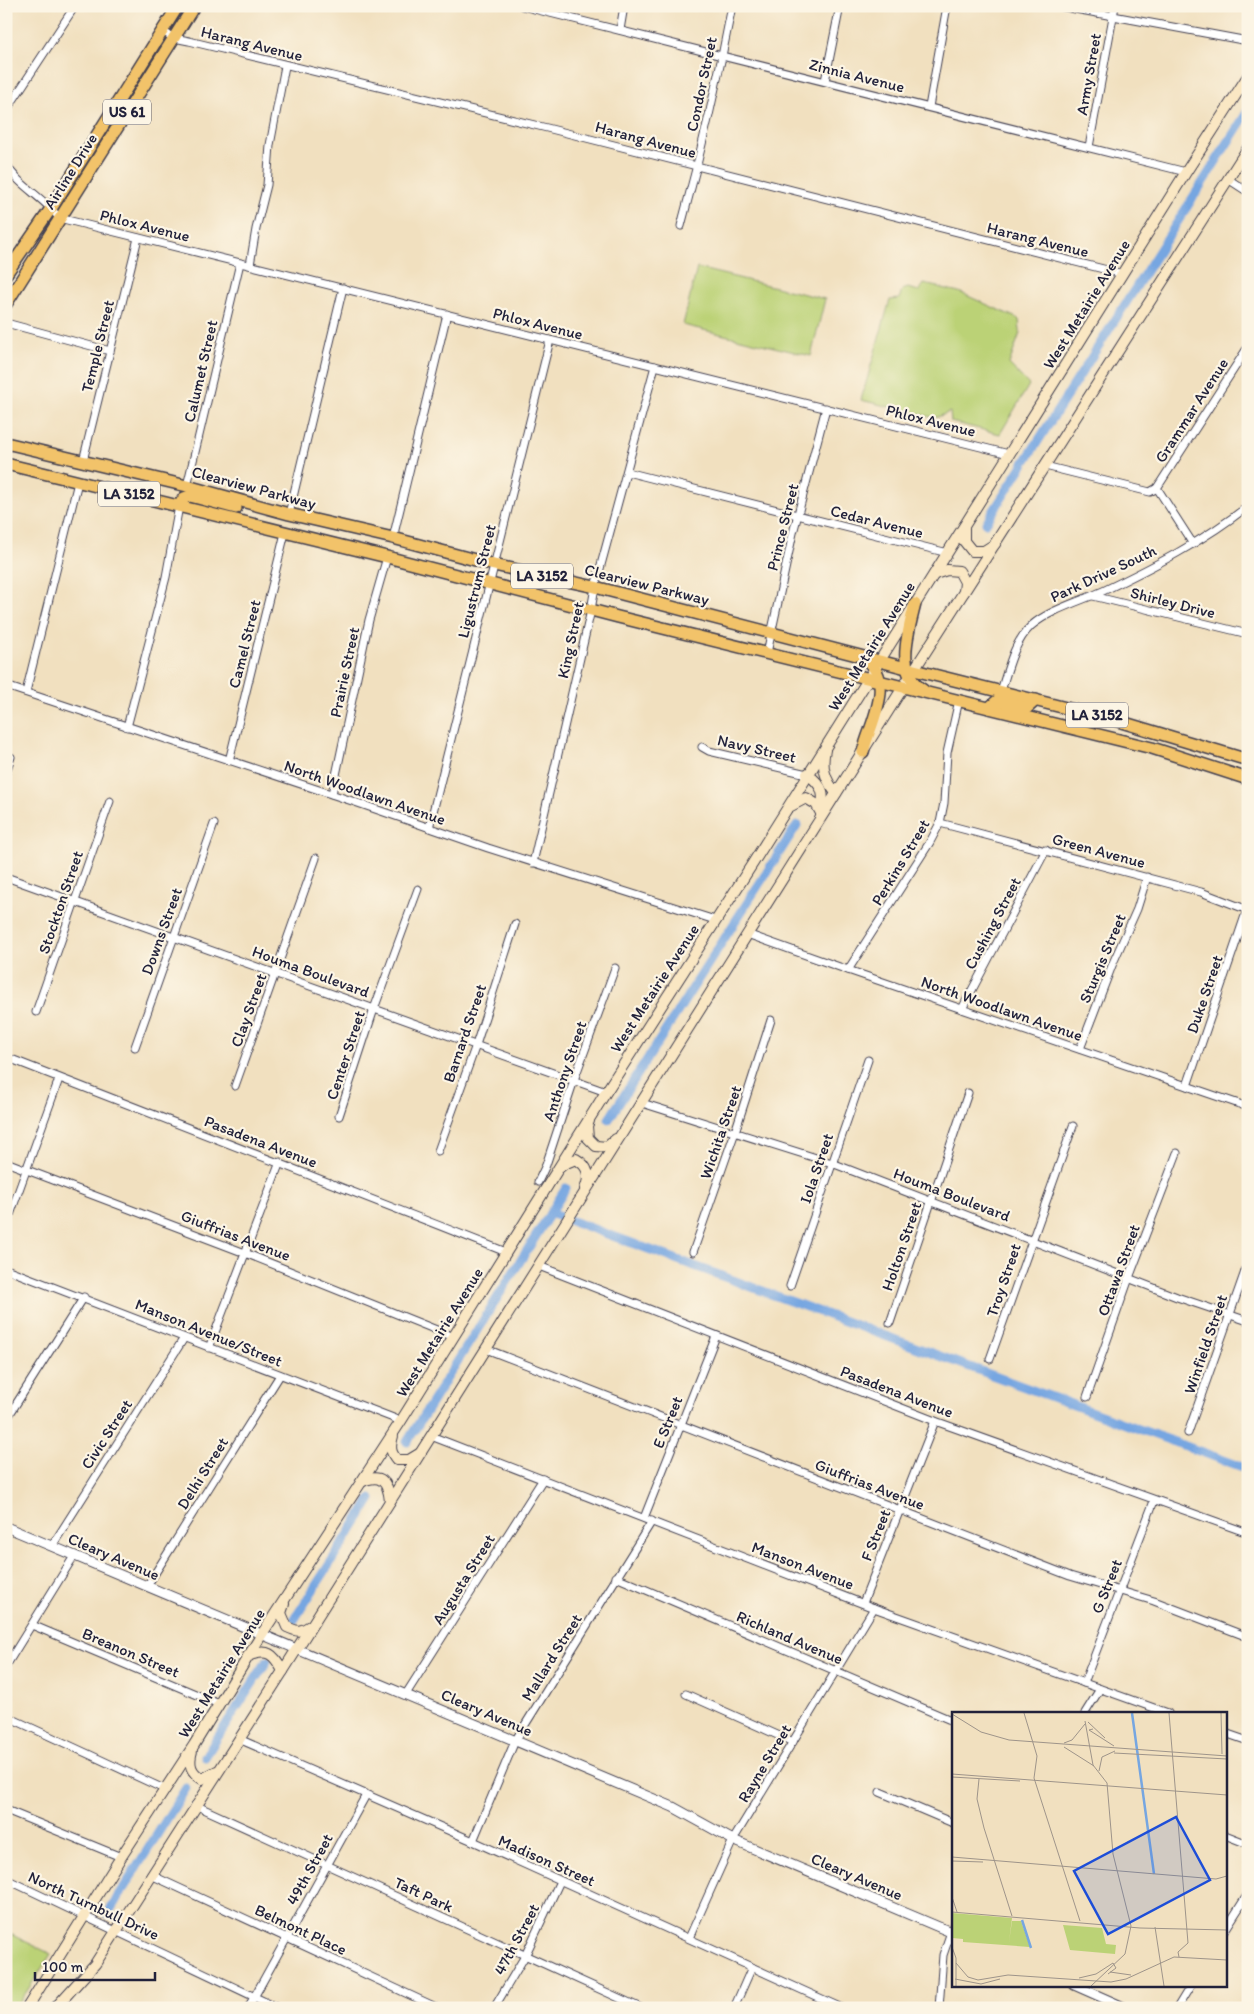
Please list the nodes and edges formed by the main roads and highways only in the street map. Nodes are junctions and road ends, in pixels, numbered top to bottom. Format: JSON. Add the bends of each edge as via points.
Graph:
{"nodes":[{"id":1,"x":178,"y":6,"type":"edge"},
{"id":2,"x":194,"y":6,"type":"edge"},
{"id":3,"x":1248,"y":76,"type":"edge"},
{"id":4,"x":1248,"y":148,"type":"edge"},
{"id":5,"x":6,"y":274,"type":"edge"},
{"id":6,"x":6,"y":304,"type":"edge"},
{"id":7,"x":6,"y":443,"type":"edge"},
{"id":8,"x":6,"y":464,"type":"edge"},
{"id":9,"x":180,"y":506,"type":"junction"},
{"id":10,"x":273,"y":510,"type":"junction"},
{"id":11,"x":964,"y":528,"type":"junction"},
{"id":12,"x":996,"y":544,"type":"junction"},
{"id":13,"x":935,"y":574,"type":"junction"},
{"id":14,"x":964,"y":593,"type":"junction"},
{"id":15,"x":916,"y":604,"type":"junction"},
{"id":16,"x":692,"y":612,"type":"junction"},
{"id":17,"x":687,"y":634,"type":"junction"},
{"id":18,"x":874,"y":668,"type":"junction"},
{"id":19,"x":909,"y":676,"type":"junction"},
{"id":20,"x":880,"y":680,"type":"junction"},
{"id":21,"x":1036,"y":700,"type":"junction"},
{"id":22,"x":989,"y":708,"type":"junction"},
{"id":23,"x":828,"y":742,"type":"junction"},
{"id":24,"x":863,"y":752,"type":"junction"},
{"id":25,"x":1248,"y":760,"type":"edge"},
{"id":26,"x":824,"y":770,"type":"junction"},
{"id":27,"x":849,"y":773,"type":"junction"},
{"id":28,"x":807,"y":774,"type":"junction"},
{"id":29,"x":1248,"y":779,"type":"edge"},
{"id":30,"x":836,"y":793,"type":"junction"},
{"id":31,"x":786,"y":808,"type":"junction"},
{"id":32,"x":821,"y":813,"type":"junction"},
{"id":33,"x":817,"y":824,"type":"junction"},
{"id":34,"x":592,"y":1113,"type":"junction"},
{"id":35,"x":625,"y":1129,"type":"junction"},
{"id":36,"x":554,"y":1174,"type":"junction"},
{"id":37,"x":578,"y":1203,"type":"junction"},
{"id":38,"x":399,"y":1424,"type":"junction"},
{"id":39,"x":420,"y":1453,"type":"junction"},
{"id":40,"x":361,"y":1482,"type":"junction"},
{"id":41,"x":390,"y":1501,"type":"junction"},
{"id":42,"x":286,"y":1598,"type":"junction"},
{"id":43,"x":312,"y":1624,"type":"junction"},
{"id":44,"x":248,"y":1656,"type":"junction"},
{"id":45,"x":283,"y":1671,"type":"junction"},
{"id":46,"x":194,"y":1745,"type":"junction"},
{"id":47,"x":219,"y":1770,"type":"junction"},
{"id":48,"x":28,"y":2007,"type":"edge"},
{"id":49,"x":55,"y":2008,"type":"edge"}],
"edges":[{"from":1,"to":5,"type":"highway","name":"Airline Drive","number":"US 61","via":[[52,207]]},
{"from":2,"to":6,"type":"highway","name":"Airline Drive","number":"US 61"},
{"from":3,"to":11,"type":"main road","name":"West Metairie Avenue"},
{"from":4,"to":12,"type":"main road"},
{"from":7,"to":10,"type":"highway","name":"Clearview Parkway","number":"LA 3152"},
{"from":8,"to":9,"type":"highway","name":"Clearview Parkway","number":"LA 3152"},
{"from":9,"to":10,"type":"highway","via":[[184,498],[190,496],[256,512]]},
{"from":9,"to":17,"type":"highway","name":"Clearview Parkway","number":"LA 3152"},
{"from":10,"to":16,"type":"highway","name":"Clearview Parkway","number":"LA 3152"},
{"from":11,"to":12,"type":"main road","via":[[964,541],[972,552],[984,551]]},
{"from":11,"to":13,"type":"main road","name":"West Metairie Avenue"},
{"from":12,"to":14,"type":"main road"},
{"from":13,"to":14,"type":"main road","via":[[959,571],[965,582]]},
{"from":13,"to":15,"type":"main road","name":"West Metairie Avenue"},
{"from":14,"to":19,"type":"main road"},
{"from":15,"to":18,"type":"main road","name":"West Metairie Avenue"},
{"from":15,"to":19,"type":"highway","via":[[906,650]]},
{"from":16,"to":17,"type":"highway"},
{"from":16,"to":18,"type":"highway","name":"Clearview Parkway","number":"LA 3152","via":[[857,654]]},
{"from":17,"to":18,"type":"highway","name":"Clearview Parkway","number":"LA 3152","via":[[767,653]]},
{"from":18,"to":19,"type":"highway","name":"Clearview Parkway","number":"LA 3152"},
{"from":18,"to":20,"type":"highway"},
{"from":18,"to":23,"type":"main road","name":"West Metairie Avenue"},
{"from":19,"to":20,"type":"highway","name":"Clearview Parkway","number":"LA 3152"},
{"from":19,"to":21,"type":"highway","name":"Clearview Parkway","number":"LA 3152","via":[[1002,691]]},
{"from":19,"to":22,"type":"highway","name":"Clearview Parkway","number":"LA 3152","via":[[925,692]]},
{"from":19,"to":24,"type":"main road"},
{"from":20,"to":24,"type":"highway","via":[[879,702]]},
{"from":21,"to":22,"type":"highway","via":[[1027,708],[997,701]]},
{"from":21,"to":25,"type":"highway","name":"Clearview Parkway","number":"LA 3152"},
{"from":22,"to":29,"type":"highway","name":"Clearview Parkway","number":"LA 3152","via":[[1152,748]]},
{"from":23,"to":26,"type":"main road","via":[[824,752]]},
{"from":23,"to":28,"type":"main road","name":"West Metairie Avenue"},
{"from":24,"to":27,"type":"main road"},
{"from":26,"to":27,"type":"main road","via":[[837,778]]},
{"from":26,"to":30,"type":"main road"},
{"from":27,"to":30,"type":"main road"},
{"from":28,"to":31,"type":"main road","name":"West Metairie Avenue"},
{"from":28,"to":32,"type":"main road","via":[[818,782],[823,792]]},
{"from":30,"to":33,"type":"main road"},
{"from":31,"to":32,"type":"main road","via":[[806,798],[816,804]]},
{"from":31,"to":34,"type":"main road","name":"West Metairie Avenue"},
{"from":32,"to":33,"type":"main road"},
{"from":33,"to":35,"type":"main road"},
{"from":34,"to":35,"type":"main road","via":[[587,1126],[588,1138],[596,1146],[607,1147]]},
{"from":34,"to":36,"type":"main road","name":"West Metairie Avenue"},
{"from":35,"to":37,"type":"main road"},
{"from":36,"to":37,"type":"main road","via":[[564,1164],[576,1159],[584,1164],[588,1171],[586,1185]]},
{"from":36,"to":38,"type":"main road","name":"West Metairie Avenue"},
{"from":37,"to":39,"type":"main road"},
{"from":38,"to":39,"type":"main road","via":[[390,1445],[391,1454],[397,1460],[409,1460]]},
{"from":38,"to":40,"type":"main road","name":"West Metairie Avenue"},
{"from":39,"to":41,"type":"main road"},
{"from":40,"to":41,"type":"main road","via":[[370,1478],[380,1479],[389,1490]]},
{"from":40,"to":42,"type":"main road","name":"West Metairie Avenue"},
{"from":41,"to":43,"type":"main road"},
{"from":42,"to":43,"type":"main road","via":[[281,1613],[287,1627],[301,1631]]},
{"from":42,"to":44,"type":"main road","name":"West Metairie Avenue"},
{"from":43,"to":45,"type":"main road"},
{"from":44,"to":45,"type":"main road","via":[[270,1653]]},
{"from":44,"to":46,"type":"main road","name":"West Metairie Avenue"},
{"from":45,"to":47,"type":"main road"},
{"from":46,"to":47,"type":"main road","via":[[189,1761],[193,1773],[202,1779]]},
{"from":46,"to":48,"type":"main road","name":"West Metairie Avenue"},
{"from":47,"to":49,"type":"main road","via":[[95,1964]]}]}
